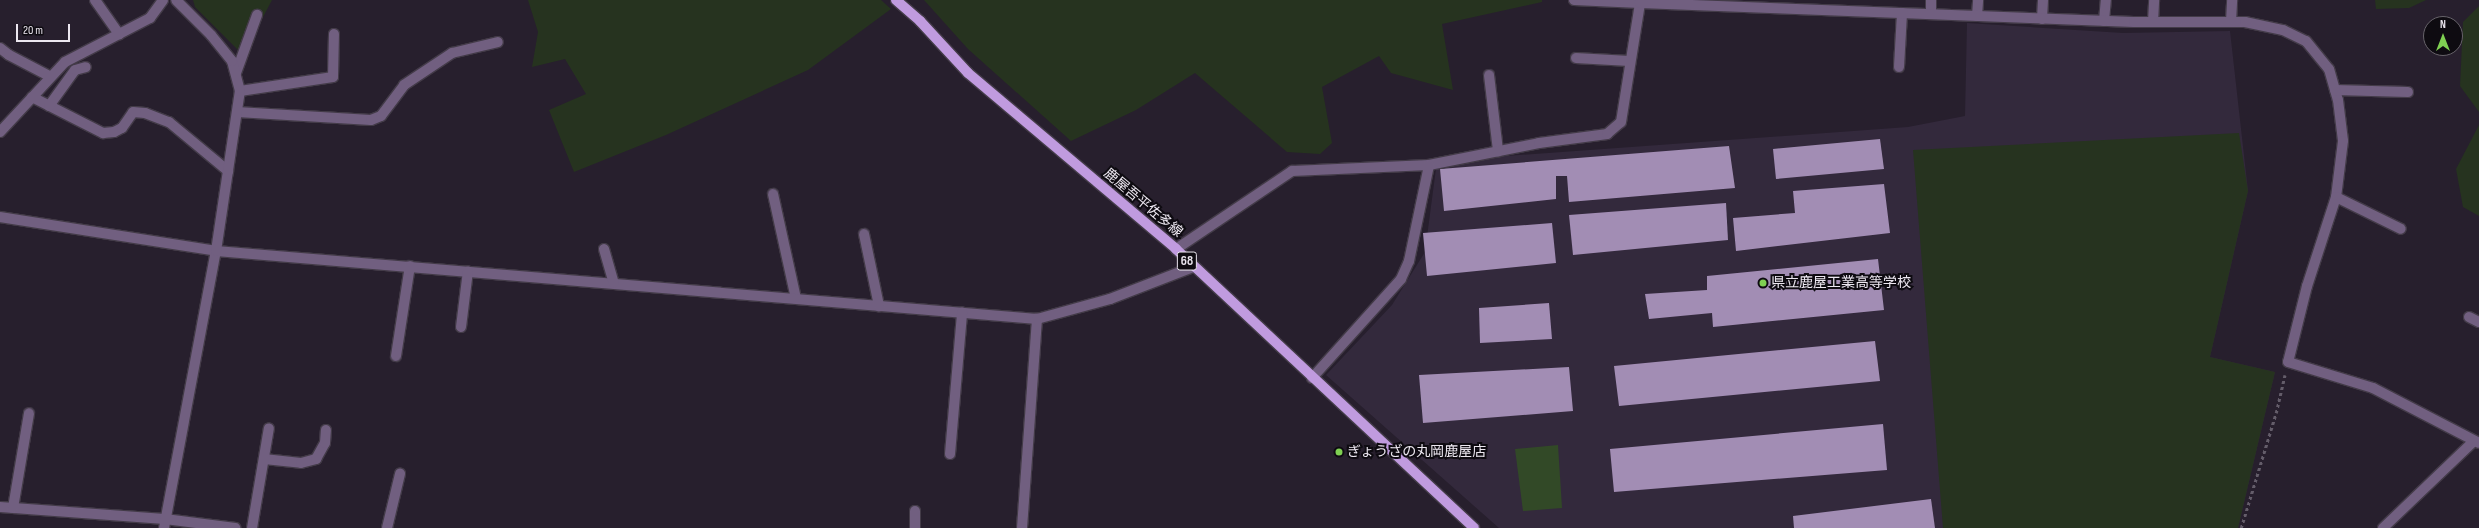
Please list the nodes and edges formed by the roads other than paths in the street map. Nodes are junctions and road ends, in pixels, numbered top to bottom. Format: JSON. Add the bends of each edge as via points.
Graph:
{"nodes":[{"id":1,"x":95,"y":0,"type":"edge"},
{"id":2,"x":163,"y":0,"type":"edge"},
{"id":3,"x":176,"y":0,"type":"edge"},
{"id":4,"x":896,"y":0,"type":"edge"},
{"id":5,"x":1574,"y":0,"type":"edge"},
{"id":6,"x":1931,"y":0,"type":"edge"},
{"id":7,"x":1978,"y":0,"type":"edge"},
{"id":8,"x":2043,"y":0,"type":"edge"},
{"id":9,"x":2106,"y":0,"type":"edge"},
{"id":10,"x":2154,"y":0,"type":"edge"},
{"id":11,"x":2232,"y":0,"type":"edge"},
{"id":12,"x":1640,"y":1,"type":"edge"},
{"id":13,"x":1763,"y":4,"type":"edge"},
{"id":14,"x":1902,"y":13,"type":"junction"},
{"id":15,"x":1931,"y":14,"type":"junction"},
{"id":16,"x":257,"y":15,"type":"dead end"},
{"id":17,"x":1977,"y":16,"type":"junction"},
{"id":18,"x":2042,"y":19,"type":"junction"},
{"id":19,"x":2104,"y":21,"type":"junction"},
{"id":20,"x":2153,"y":22,"type":"junction"},
{"id":21,"x":2231,"y":22,"type":"junction"},
{"id":22,"x":119,"y":34,"type":"junction"},
{"id":23,"x":334,"y":34,"type":"dead end"},
{"id":24,"x":498,"y":42,"type":"dead end"},
{"id":25,"x":0,"y":48,"type":"edge"},
{"id":26,"x":1576,"y":58,"type":"dead end"},
{"id":27,"x":1629,"y":61,"type":"junction"},
{"id":28,"x":86,"y":67,"type":"dead end"},
{"id":29,"x":1899,"y":67,"type":"dead end"},
{"id":30,"x":236,"y":73,"type":"junction"},
{"id":31,"x":1489,"y":75,"type":"dead end"},
{"id":32,"x":51,"y":77,"type":"junction"},
{"id":33,"x":2335,"y":90,"type":"junction"},
{"id":34,"x":240,"y":91,"type":"junction"},
{"id":35,"x":2408,"y":92,"type":"dead end"},
{"id":36,"x":32,"y":97,"type":"junction"},
{"id":37,"x":49,"y":106,"type":"junction"},
{"id":38,"x":237,"y":112,"type":"junction"},
{"id":39,"x":0,"y":132,"type":"edge"},
{"id":40,"x":1498,"y":151,"type":"junction"},
{"id":41,"x":1429,"y":165,"type":"junction"},
{"id":42,"x":228,"y":171,"type":"junction"},
{"id":43,"x":773,"y":194,"type":"dead end"},
{"id":44,"x":2336,"y":196,"type":"junction"},
{"id":45,"x":0,"y":217,"type":"edge"},
{"id":46,"x":2401,"y":229,"type":"dead end"},
{"id":47,"x":864,"y":234,"type":"dead end"},
{"id":48,"x":604,"y":249,"type":"dead end"},
{"id":49,"x":1176,"y":249,"type":"junction"},
{"id":50,"x":216,"y":251,"type":"junction"},
{"id":51,"x":410,"y":266,"type":"junction"},
{"id":52,"x":1193,"y":267,"type":"junction"},
{"id":53,"x":468,"y":271,"type":"junction"},
{"id":54,"x":614,"y":283,"type":"junction"},
{"id":55,"x":796,"y":299,"type":"junction"},
{"id":56,"x":879,"y":306,"type":"junction"},
{"id":57,"x":962,"y":313,"type":"junction"},
{"id":58,"x":2469,"y":317,"type":"dead end"},
{"id":59,"x":1037,"y":319,"type":"junction"},
{"id":60,"x":2479,"y":322,"type":"edge"},
{"id":61,"x":461,"y":328,"type":"dead end"},
{"id":62,"x":396,"y":356,"type":"dead end"},
{"id":63,"x":1312,"y":378,"type":"junction"},
{"id":64,"x":29,"y":413,"type":"dead end"},
{"id":65,"x":269,"y":428,"type":"dead end"},
{"id":66,"x":326,"y":430,"type":"dead end"},
{"id":67,"x":2477,"y":442,"type":"edge"},
{"id":68,"x":950,"y":454,"type":"dead end"},
{"id":69,"x":264,"y":459,"type":"junction"},
{"id":70,"x":400,"y":474,"type":"dead end"},
{"id":71,"x":0,"y":507,"type":"edge"},
{"id":72,"x":13,"y":508,"type":"junction"},
{"id":73,"x":915,"y":511,"type":"dead end"},
{"id":74,"x":164,"y":524,"type":"edge"},
{"id":75,"x":235,"y":528,"type":"edge"},
{"id":76,"x":252,"y":528,"type":"edge"},
{"id":77,"x":387,"y":528,"type":"edge"},
{"id":78,"x":915,"y":528,"type":"edge"},
{"id":79,"x":1022,"y":528,"type":"edge"},
{"id":80,"x":1474,"y":528,"type":"edge"},
{"id":81,"x":2383,"y":528,"type":"edge"}],
"edges":[{"from":1,"to":22,"type":"street"},
{"from":2,"to":22,"type":"street","via":[[150,18]]},
{"from":3,"to":30,"type":"street","via":[[211,35],[232,61]]},
{"from":4,"to":49,"type":"main road","name":"鹿屋吾平佐多線","number":"68","via":[[920,21],[968,73]]},
{"from":5,"to":12,"type":"street"},
{"from":6,"to":15,"type":"street"},
{"from":7,"to":17,"type":"street"},
{"from":8,"to":18,"type":"street"},
{"from":9,"to":19,"type":"street"},
{"from":10,"to":20,"type":"street"},
{"from":11,"to":21,"type":"street"},
{"from":12,"to":13,"type":"street"},
{"from":12,"to":27,"type":"street"},
{"from":13,"to":14,"type":"street"},
{"from":14,"to":15,"type":"street"},
{"from":14,"to":29,"type":"street"},
{"from":15,"to":17,"type":"street"},
{"from":16,"to":30,"type":"street"},
{"from":17,"to":18,"type":"street"},
{"from":18,"to":19,"type":"street"},
{"from":19,"to":20,"type":"street"},
{"from":20,"to":21,"type":"street"},
{"from":21,"to":33,"type":"street","via":[[2245,22],[2283,30],[2306,42],[2329,69]]},
{"from":22,"to":32,"type":"street","via":[[65,62]]},
{"from":23,"to":34,"type":"street","via":[[333,77]]},
{"from":24,"to":38,"type":"street","via":[[452,53],[404,85],[381,116],[371,120]]},
{"from":25,"to":32,"type":"street","via":[[9,56]]},
{"from":26,"to":27,"type":"street"},
{"from":27,"to":40,"type":"street","via":[[1621,122],[1607,134]]},
{"from":28,"to":37,"type":"street","via":[[75,70]]},
{"from":30,"to":34,"type":"street"},
{"from":31,"to":40,"type":"street"},
{"from":32,"to":36,"type":"street"},
{"from":33,"to":35,"type":"street"},
{"from":33,"to":44,"type":"street","via":[[2343,141]]},
{"from":34,"to":38,"type":"street"},
{"from":36,"to":37,"type":"street"},
{"from":36,"to":39,"type":"street"},
{"from":37,"to":42,"type":"street","via":[[103,133],[122,128],[133,112],[145,113],[169,122]]},
{"from":38,"to":42,"type":"street"},
{"from":40,"to":41,"type":"street"},
{"from":41,"to":49,"type":"street","via":[[1292,171]]},
{"from":41,"to":63,"type":"street","via":[[1409,260],[1401,279]]},
{"from":42,"to":50,"type":"street"},
{"from":43,"to":55,"type":"street"},
{"from":44,"to":46,"type":"street"},
{"from":44,"to":67,"type":"street","via":[[2307,286],[2288,362],[2373,388]]},
{"from":45,"to":50,"type":"street"},
{"from":47,"to":56,"type":"street"},
{"from":48,"to":54,"type":"street"},
{"from":49,"to":52,"type":"main road","name":"鹿屋吾平佐多線","number":"68"},
{"from":50,"to":51,"type":"street"},
{"from":50,"to":74,"type":"street"},
{"from":51,"to":53,"type":"street"},
{"from":51,"to":62,"type":"street"},
{"from":52,"to":59,"type":"street","via":[[1110,299]]},
{"from":52,"to":63,"type":"main road","name":"鹿屋吾平佐多線","number":"68"},
{"from":53,"to":54,"type":"street"},
{"from":53,"to":61,"type":"street"},
{"from":54,"to":55,"type":"street"},
{"from":55,"to":56,"type":"street"},
{"from":56,"to":57,"type":"street"},
{"from":57,"to":59,"type":"street"},
{"from":57,"to":68,"type":"street"},
{"from":58,"to":60,"type":"street"},
{"from":59,"to":79,"type":"street"},
{"from":63,"to":80,"type":"main road","name":"鹿屋吾平佐多線","number":"68"},
{"from":64,"to":72,"type":"street"},
{"from":65,"to":69,"type":"street"},
{"from":66,"to":69,"type":"street","via":[[326,443],[316,459],[301,463]]},
{"from":67,"to":81,"type":"street"},
{"from":69,"to":76,"type":"street"},
{"from":70,"to":77,"type":"street"},
{"from":71,"to":72,"type":"street"},
{"from":72,"to":74,"type":"street"},
{"from":73,"to":78,"type":"street"},
{"from":74,"to":75,"type":"street"}]}
